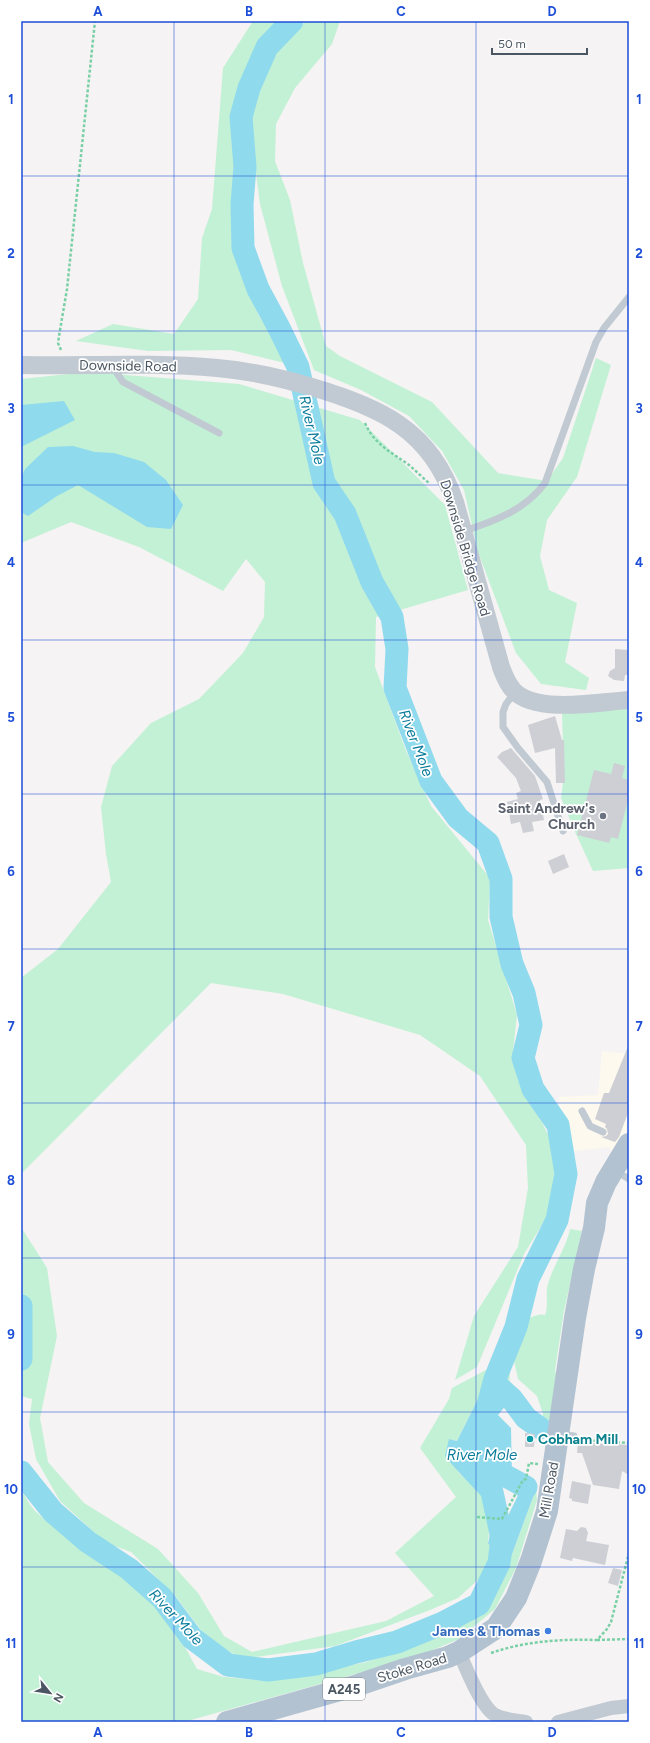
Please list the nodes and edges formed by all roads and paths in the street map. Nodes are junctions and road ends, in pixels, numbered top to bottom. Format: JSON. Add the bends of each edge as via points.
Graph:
{"nodes":[{"id":1,"x":95,"y":21,"type":"edge"},
{"id":2,"x":629,"y":297,"type":"edge"},
{"id":3,"x":21,"y":365,"type":"edge"},
{"id":4,"x":63,"y":365,"type":"junction"},
{"id":5,"x":112,"y":365,"type":"junction"},
{"id":6,"x":235,"y":370,"type":"joint"},
{"id":7,"x":364,"y":406,"type":"junction"},
{"id":8,"x":219,"y":433,"type":"dead end"},
{"id":9,"x":432,"y":486,"type":"dead end"},
{"id":10,"x":463,"y":532,"type":"junction"},
{"id":11,"x":515,"y":692,"type":"junction"},
{"id":12,"x":629,"y":700,"type":"edge"},
{"id":13,"x":563,"y":831,"type":"dead end"},
{"id":14,"x":582,"y":1111,"type":"dead end"},
{"id":15,"x":603,"y":1132,"type":"dead end"},
{"id":16,"x":627,"y":1143,"type":"edge"},
{"id":17,"x":627,"y":1174,"type":"edge"},
{"id":18,"x":594,"y":1228,"type":"junction"},
{"id":19,"x":566,"y":1435,"type":"junction"},
{"id":20,"x":629,"y":1443,"type":"edge"},
{"id":21,"x":544,"y":1464,"type":"dead end"},
{"id":22,"x":477,"y":1517,"type":"dead end"},
{"id":23,"x":629,"y":1553,"type":"edge"},
{"id":24,"x":629,"y":1639,"type":"edge"},
{"id":25,"x":596,"y":1640,"type":"junction"},
{"id":26,"x":459,"y":1652,"type":"junction"},
{"id":27,"x":488,"y":1654,"type":"dead end"},
{"id":28,"x":629,"y":1706,"type":"edge"},
{"id":29,"x":227,"y":1722,"type":"edge"},
{"id":30,"x":526,"y":1722,"type":"edge"},
{"id":31,"x":558,"y":1722,"type":"edge"}],
"edges":[{"from":1,"to":4,"type":"path","via":[[67,289],[58,343],[61,347]]},
{"from":2,"to":10,"type":"lane","via":[[596,342],[545,483],[524,505]]},
{"from":3,"to":4,"type":"street","name":"Downside Road"},
{"from":4,"to":5,"type":"street","name":"Downside Road"},
{"from":5,"to":6,"type":"street","name":"Downside Road","via":[[200,366]]},
{"from":5,"to":8,"type":"lane","via":[[123,382]]},
{"from":6,"to":7,"type":"street","name":"Downside Bridge Road","via":[[280,379]]},
{"from":7,"to":9,"type":"path","via":[[364,421],[370,435]]},
{"from":7,"to":10,"type":"street","name":"Downside Bridge Road","via":[[400,425],[429,453],[447,480]]},
{"from":10,"to":11,"type":"street","name":"Downside Bridge Road","via":[[504,678]]},
{"from":11,"to":12,"type":"street","name":"Downside Bridge Road","via":[[529,700],[561,705]]},
{"from":11,"to":13,"type":"lane","via":[[503,712],[503,727],[547,782]]},
{"from":14,"to":15,"type":"lane","via":[[590,1126]]},
{"from":16,"to":18,"type":"main road","number":"A245","via":[[597,1202]]},
{"from":17,"to":18,"type":"main road","number":"A245"},
{"from":18,"to":19,"type":"main road","name":"Mill Road","number":"A245","via":[[584,1269]]},
{"from":19,"to":20,"type":"path","via":[[578,1439]]},
{"from":19,"to":26,"type":"main road","name":"Mill Road","number":"A245","via":[[531,1561],[516,1598],[496,1628]]},
{"from":21,"to":22,"type":"path","via":[[529,1463],[526,1478],[502,1519]]},
{"from":23,"to":25,"type":"path","via":[[611,1622]]},
{"from":24,"to":25,"type":"path"},
{"from":25,"to":27,"type":"path","via":[[543,1640],[511,1646]]},
{"from":26,"to":29,"type":"main road","name":"Stoke Road","number":"A245","via":[[358,1685]]},
{"from":26,"to":30,"type":"street","via":[[471,1680],[490,1711],[500,1717]]},
{"from":28,"to":31,"type":"street","via":[[611,1708]]}]}
